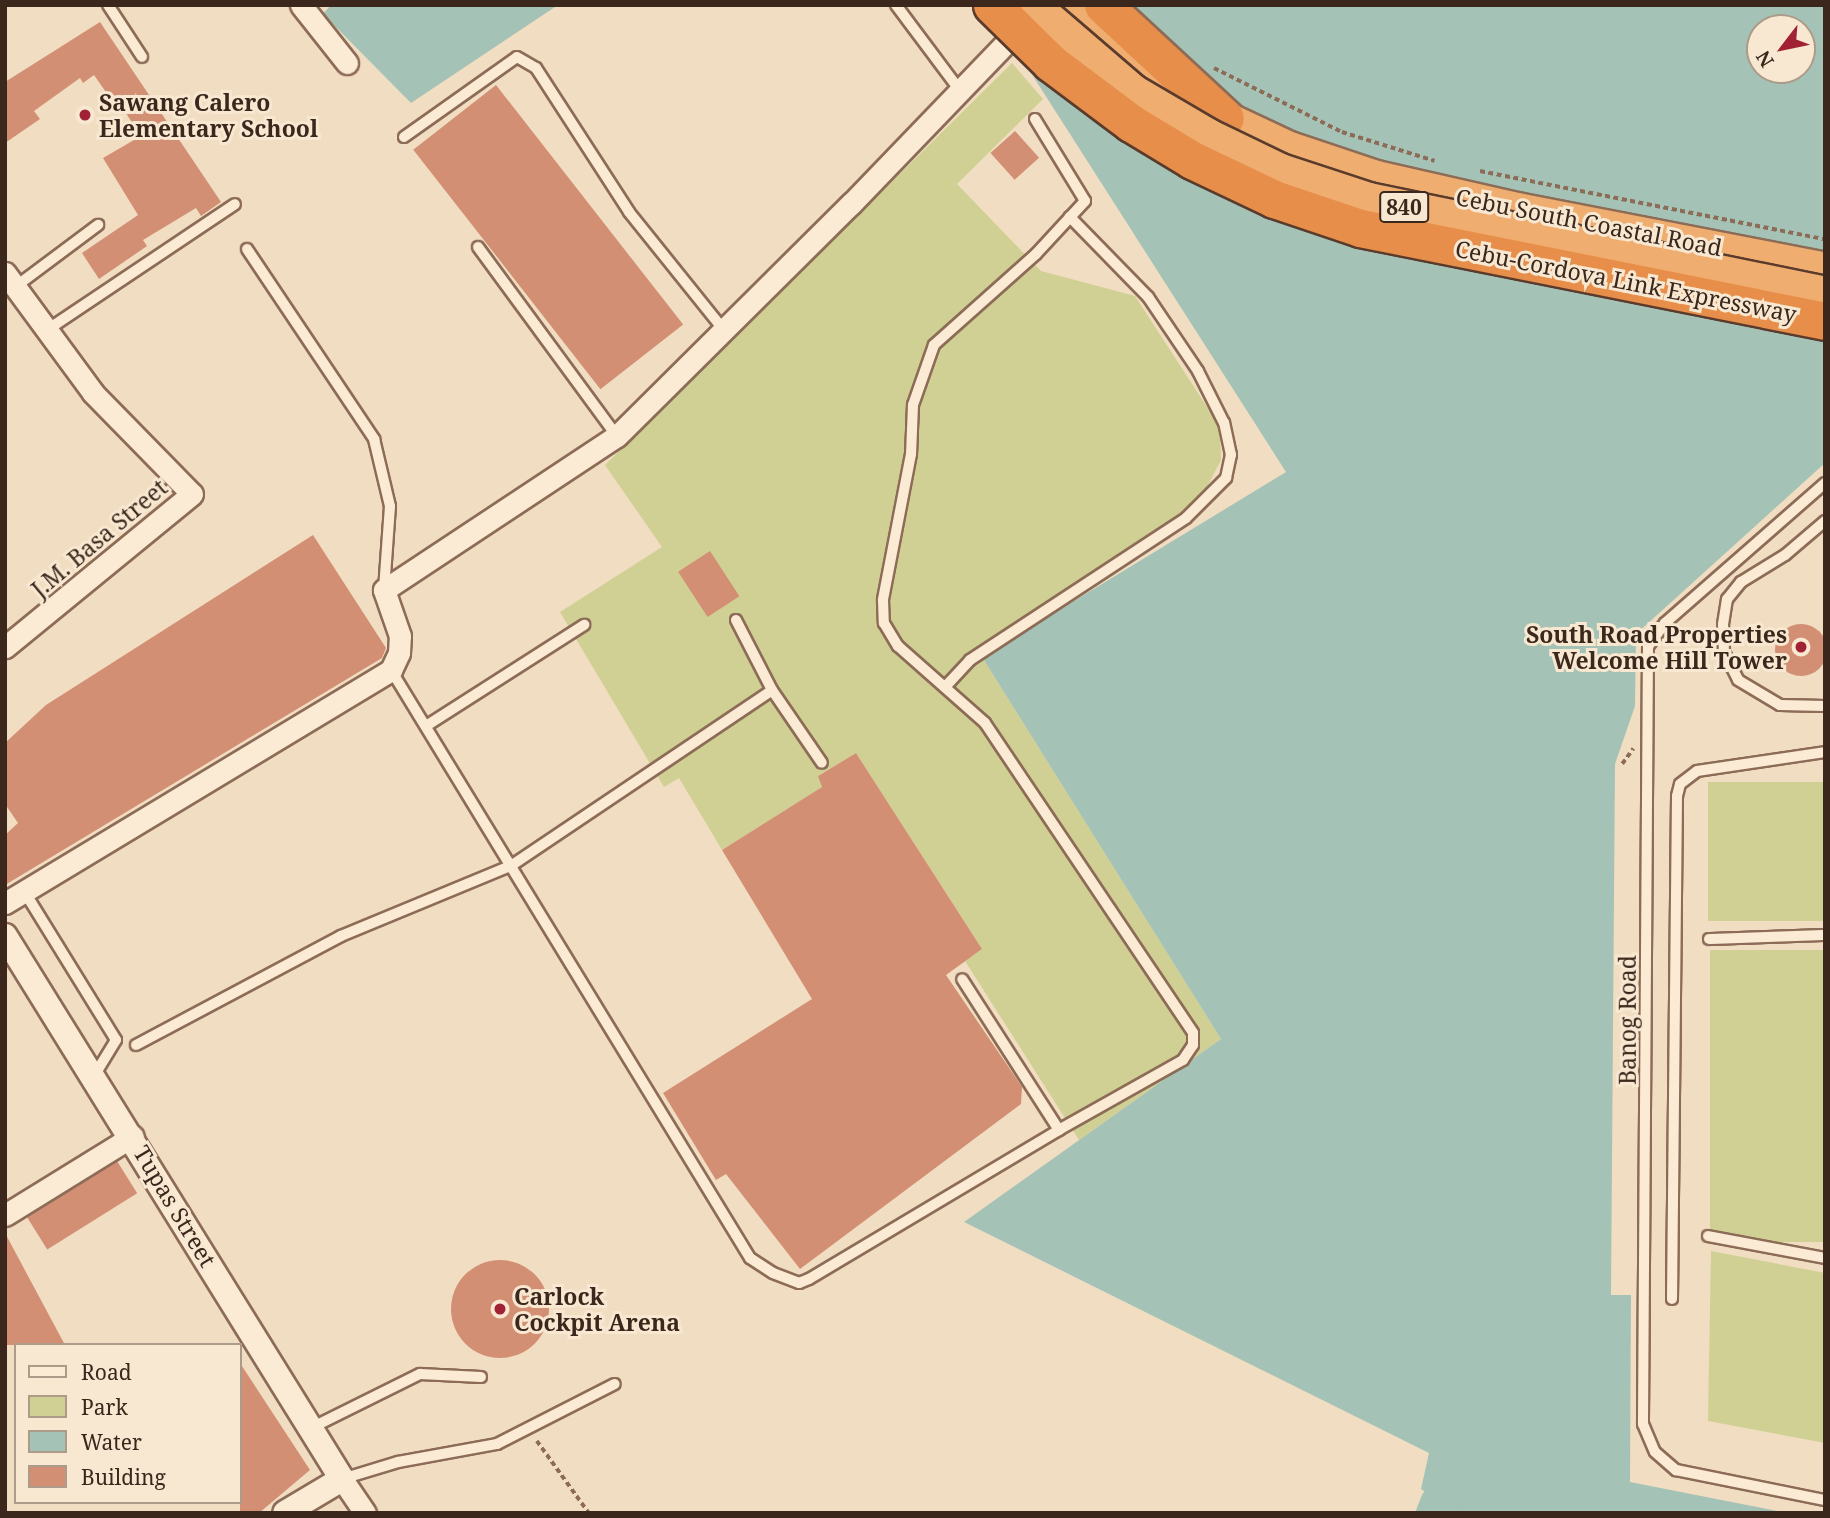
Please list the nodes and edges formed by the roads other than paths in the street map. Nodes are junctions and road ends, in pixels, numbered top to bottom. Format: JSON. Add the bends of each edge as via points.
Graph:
{"nodes":[{"id":1,"x":108,"y":5,"type":"edge"},
{"id":2,"x":301,"y":5,"type":"edge"},
{"id":3,"x":896,"y":5,"type":"edge"},
{"id":4,"x":992,"y":5,"type":"edge"},
{"id":5,"x":1033,"y":5,"type":"edge"},
{"id":6,"x":1046,"y":5,"type":"edge"},
{"id":7,"x":1066,"y":5,"type":"edge"},
{"id":8,"x":1103,"y":5,"type":"edge"},
{"id":9,"x":142,"y":57,"type":"dead end"},
{"id":10,"x":347,"y":63,"type":"dead end"},
{"id":11,"x":958,"y":88,"type":"junction"},
{"id":12,"x":1225,"y":118,"type":"junction"},
{"id":13,"x":1035,"y":119,"type":"dead end"},
{"id":14,"x":404,"y":137,"type":"dead end"},
{"id":15,"x":235,"y":204,"type":"dead end"},
{"id":16,"x":1070,"y":217,"type":"junction"},
{"id":17,"x":98,"y":225,"type":"dead end"},
{"id":18,"x":478,"y":247,"type":"dead end"},
{"id":19,"x":247,"y":249,"type":"dead end"},
{"id":20,"x":1825,"y":269,"type":"edge"},
{"id":21,"x":9,"y":285,"type":"edge"},
{"id":22,"x":1825,"y":293,"type":"edge"},
{"id":23,"x":1825,"y":321,"type":"edge"},
{"id":24,"x":47,"y":330,"type":"junction"},
{"id":25,"x":724,"y":330,"type":"junction"},
{"id":26,"x":617,"y":436,"type":"junction"},
{"id":27,"x":1825,"y":483,"type":"edge"},
{"id":28,"x":1825,"y":521,"type":"edge"},
{"id":29,"x":384,"y":590,"type":"junction"},
{"id":30,"x":736,"y":620,"type":"dead end"},
{"id":31,"x":584,"y":625,"type":"dead end"},
{"id":32,"x":5,"y":646,"type":"edge"},
{"id":33,"x":391,"y":670,"type":"junction"},
{"id":34,"x":945,"y":687,"type":"junction"},
{"id":35,"x":772,"y":690,"type":"junction"},
{"id":36,"x":1825,"y":706,"type":"edge"},
{"id":37,"x":426,"y":726,"type":"junction"},
{"id":38,"x":1825,"y":752,"type":"edge"},
{"id":39,"x":822,"y":763,"type":"dead end"},
{"id":40,"x":512,"y":865,"type":"junction"},
{"id":41,"x":24,"y":891,"type":"junction"},
{"id":42,"x":5,"y":903,"type":"edge"},
{"id":43,"x":1825,"y":935,"type":"edge"},
{"id":44,"x":5,"y":936,"type":"edge"},
{"id":45,"x":1709,"y":939,"type":"dead end"},
{"id":46,"x":962,"y":979,"type":"dead end"},
{"id":47,"x":136,"y":1045,"type":"dead end"},
{"id":48,"x":94,"y":1076,"type":"junction"},
{"id":49,"x":1059,"y":1130,"type":"junction"},
{"id":50,"x":133,"y":1136,"type":"junction"},
{"id":51,"x":5,"y":1215,"type":"edge"},
{"id":52,"x":1708,"y":1236,"type":"dead end"},
{"id":53,"x":1825,"y":1258,"type":"edge"},
{"id":54,"x":1672,"y":1299,"type":"dead end"},
{"id":55,"x":481,"y":1377,"type":"dead end"},
{"id":56,"x":615,"y":1384,"type":"dead end"},
{"id":57,"x":310,"y":1428,"type":"junction"},
{"id":58,"x":342,"y":1479,"type":"junction"},
{"id":59,"x":1825,"y":1500,"type":"edge"},
{"id":60,"x":285,"y":1513,"type":"edge"},
{"id":61,"x":365,"y":1513,"type":"edge"}],
"edges":[{"from":1,"to":9,"type":"lane"},
{"from":2,"to":10,"type":"street"},
{"from":3,"to":11,"type":"lane"},
{"from":4,"to":23,"type":"highway","name":"Cebu-Cordova Link Expressway","bridge":true,"via":[[1051,64],[1120,115],[1192,160],[1274,199],[1360,228]]},
{"from":5,"to":22,"type":"highway","name":"Cebu South Coastal Road","number":"840","bridge":true,"via":[[1133,91],[1280,170],[1381,202]]},
{"from":6,"to":11,"type":"street"},
{"from":7,"to":12,"type":"highway","name":"Cebu South Coastal Road","number":"840","via":[[1150,73]]},
{"from":8,"to":12,"type":"highway"},
{"from":11,"to":25,"type":"street","via":[[851,204]]},
{"from":12,"to":20,"type":"highway","name":"Cebu South Coastal Road","number":"840","via":[[1289,148],[1376,177]]},
{"from":13,"to":16,"type":"lane","via":[[1081,188],[1085,201]]},
{"from":14,"to":25,"type":"lane","via":[[517,57],[536,68],[629,212]]},
{"from":15,"to":24,"type":"lane"},
{"from":16,"to":34,"type":"lane","via":[[1036,254],[934,345],[913,405],[911,454],[883,600],[884,623],[898,646]]},
{"from":16,"to":34,"type":"lane","via":[[1148,297],[1198,371],[1224,423],[1231,455],[1226,478],[1186,518],[970,660]]},
{"from":17,"to":21,"type":"lane"},
{"from":18,"to":26,"type":"lane"},
{"from":19,"to":29,"type":"lane","via":[[374,439],[390,506]]},
{"from":21,"to":24,"type":"street"},
{"from":24,"to":32,"type":"street","name":"J.M. Basa Street","via":[[93,393],[192,494]]},
{"from":25,"to":26,"type":"street"},
{"from":26,"to":29,"type":"street"},
{"from":27,"to":59,"type":"lane","name":"Banog Road","via":[[1665,623],[1648,646],[1643,1424],[1655,1452],[1676,1470]]},
{"from":28,"to":36,"type":"lane","via":[[1785,555],[1741,582],[1727,599],[1723,624],[1724,652],[1738,680],[1780,705]]},
{"from":29,"to":33,"type":"street","via":[[400,636]]},
{"from":30,"to":35,"type":"lane"},
{"from":31,"to":37,"type":"lane"},
{"from":33,"to":37,"type":"lane"},
{"from":33,"to":41,"type":"street"},
{"from":34,"to":49,"type":"lane","via":[[985,723],[1013,760],[1193,1033],[1193,1045],[1183,1060]]},
{"from":35,"to":39,"type":"lane"},
{"from":35,"to":40,"type":"lane"},
{"from":37,"to":40,"type":"lane"},
{"from":38,"to":54,"type":"lane","via":[[1697,771],[1680,785]]},
{"from":40,"to":47,"type":"lane","via":[[341,936]]},
{"from":40,"to":49,"type":"lane","via":[[750,1258],[773,1273],[799,1283],[809,1279]]},
{"from":41,"to":42,"type":"street"},
{"from":41,"to":48,"type":"lane","via":[[116,1040]]},
{"from":43,"to":45,"type":"lane"},
{"from":44,"to":48,"type":"street","name":"Tupas Street"},
{"from":46,"to":49,"type":"lane"},
{"from":48,"to":50,"type":"street","name":"Tupas Street"},
{"from":50,"to":51,"type":"street"},
{"from":50,"to":57,"type":"street","name":"Tupas Street"},
{"from":52,"to":53,"type":"lane"},
{"from":55,"to":57,"type":"lane","via":[[420,1374]]},
{"from":56,"to":58,"type":"lane","via":[[497,1444],[398,1462]]},
{"from":57,"to":58,"type":"street","name":"Tupas Street"},
{"from":58,"to":60,"type":"street"},
{"from":58,"to":61,"type":"street"}]}
